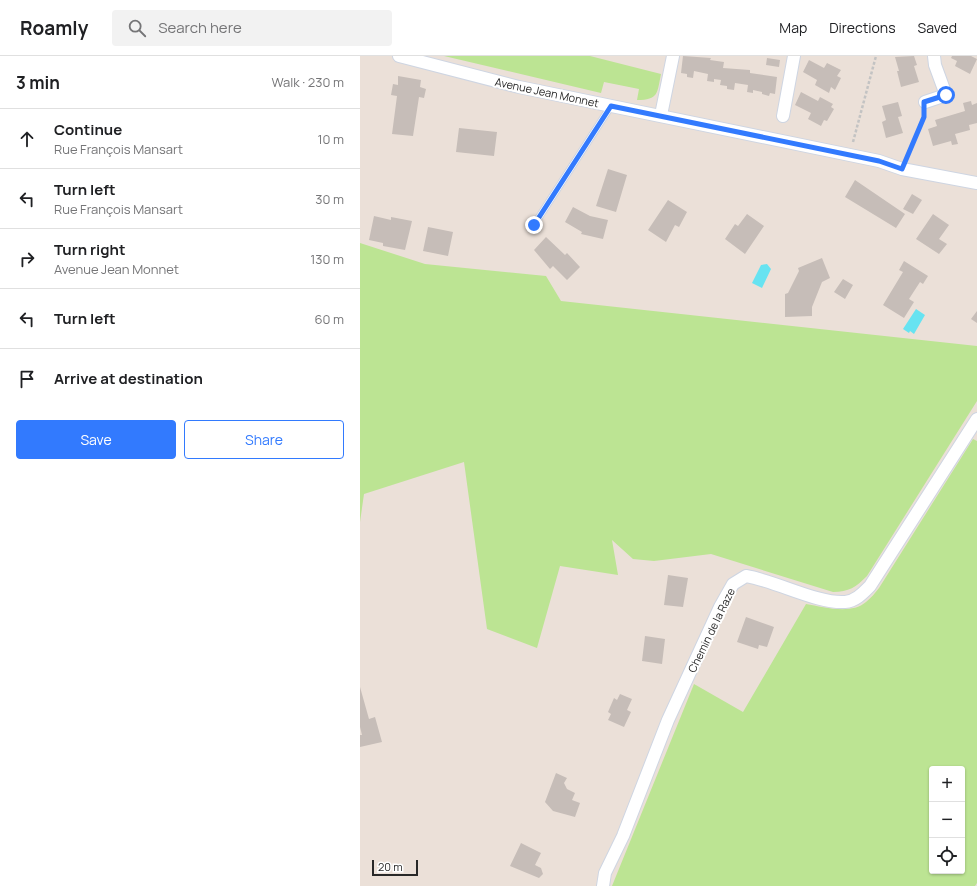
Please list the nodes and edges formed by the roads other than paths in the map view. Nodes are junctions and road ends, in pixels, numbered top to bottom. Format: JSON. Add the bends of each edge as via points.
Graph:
{"nodes":[{"id":1,"x":399,"y":56,"type":"edge"},
{"id":2,"x":673,"y":56,"type":"edge"},
{"id":3,"x":794,"y":56,"type":"edge"},
{"id":4,"x":934,"y":56,"type":"edge"},
{"id":5,"x":924,"y":102,"type":"road end"},
{"id":6,"x":611,"y":106,"type":"junction"},
{"id":7,"x":661,"y":115,"type":"junction"},
{"id":8,"x":783,"y":116,"type":"dead end"},
{"id":9,"x":977,"y":183,"type":"edge"},
{"id":10,"x":534,"y":225,"type":"dead end"},
{"id":11,"x":977,"y":419,"type":"edge"},
{"id":12,"x":603,"y":886,"type":"edge"}],
"edges":[{"from":1,"to":6,"type":"street","name":"Avenue Jean Monnet","via":[[519,87]]},
{"from":2,"to":7,"type":"street"},
{"from":3,"to":8,"type":"street"},
{"from":4,"to":5,"type":"street","via":[[946,95]]},
{"from":6,"to":7,"type":"street","name":"Avenue Jean Monnet"},
{"from":6,"to":10,"type":"lane"},
{"from":7,"to":9,"type":"street","name":"Avenue Jean Monnet","via":[[879,161],[902,169]]},
{"from":11,"to":12,"type":"street","name":"Chemin de la Raze","via":[[870,586],[859,597],[845,602],[825,601],[763,579],[746,576],[733,584],[668,720],[623,836],[605,873]]}]}
